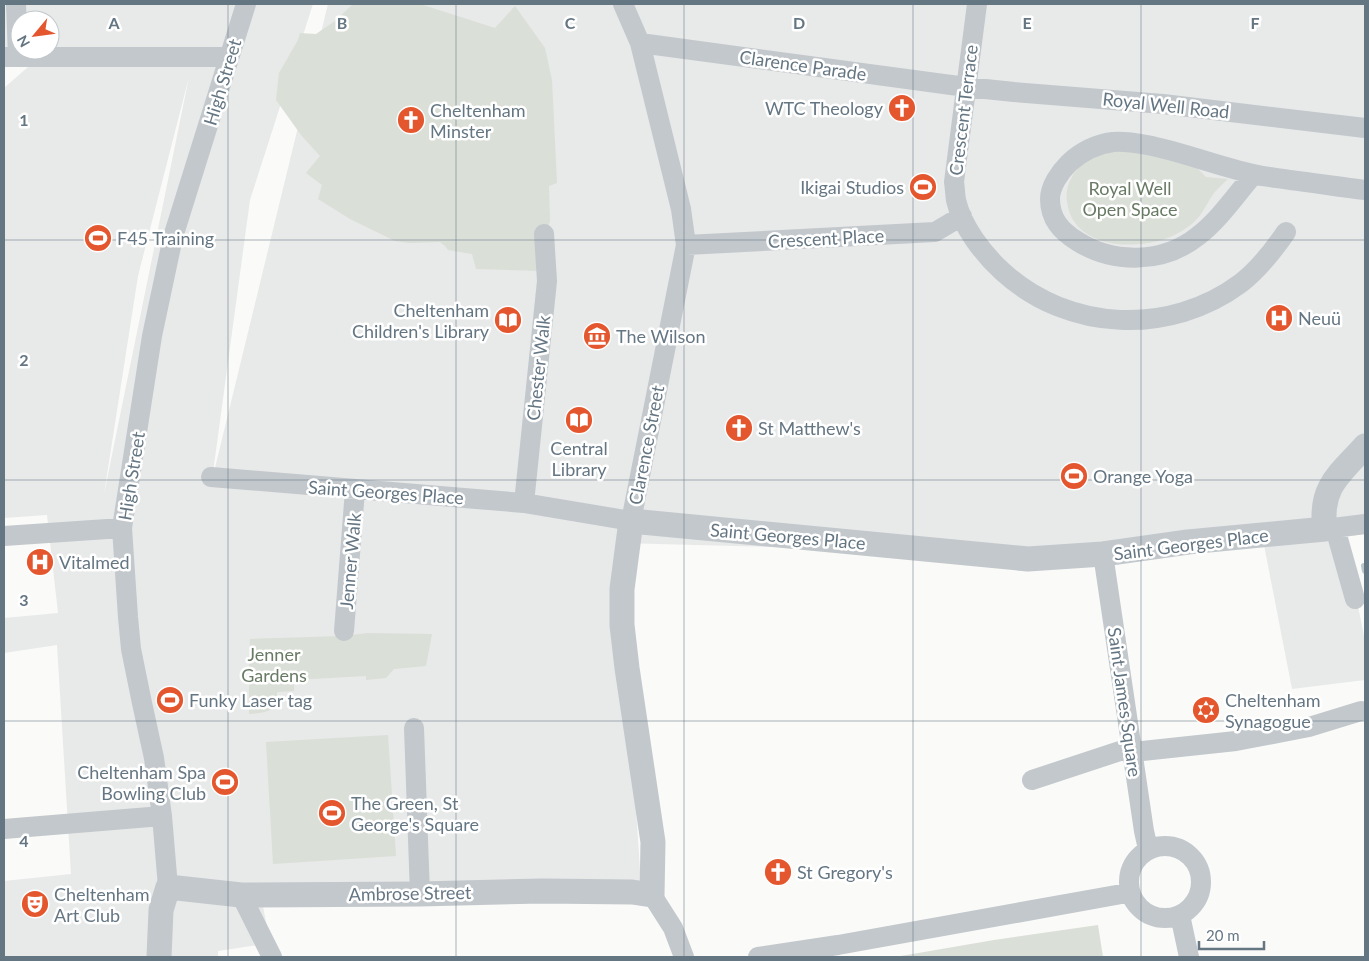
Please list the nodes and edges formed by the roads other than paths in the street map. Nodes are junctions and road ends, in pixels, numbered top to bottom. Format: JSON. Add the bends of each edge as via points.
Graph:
{"nodes":[{"id":1,"x":246,"y":4,"type":"edge"},
{"id":2,"x":623,"y":4,"type":"edge"},
{"id":3,"x":977,"y":4,"type":"edge"},
{"id":4,"x":640,"y":44,"type":"junction"},
{"id":5,"x":60,"y":57,"type":"edge"},
{"id":6,"x":230,"y":57,"type":"junction"},
{"id":7,"x":966,"y":87,"type":"junction"},
{"id":8,"x":1365,"y":128,"type":"edge"},
{"id":9,"x":1253,"y":174,"type":"junction"},
{"id":10,"x":1365,"y":190,"type":"edge"},
{"id":11,"x":962,"y":216,"type":"junction"},
{"id":12,"x":1286,"y":232,"type":"dead end"},
{"id":13,"x":544,"y":234,"type":"dead end"},
{"id":14,"x":686,"y":245,"type":"junction"},
{"id":15,"x":1365,"y":446,"type":"edge"},
{"id":16,"x":211,"y":477,"type":"dead end"},
{"id":17,"x":355,"y":490,"type":"junction"},
{"id":18,"x":524,"y":503,"type":"junction"},
{"id":19,"x":631,"y":522,"type":"junction"},
{"id":20,"x":1365,"y":524,"type":"edge"},
{"id":21,"x":122,"y":528,"type":"junction"},
{"id":22,"x":1330,"y":528,"type":"junction"},
{"id":23,"x":4,"y":536,"type":"edge"},
{"id":24,"x":1104,"y":554,"type":"junction"},
{"id":25,"x":1355,"y":599,"type":"dead end"},
{"id":26,"x":344,"y":632,"type":"dead end"},
{"id":27,"x":1361,"y":712,"type":"dead end"},
{"id":28,"x":414,"y":728,"type":"dead end"},
{"id":29,"x":1132,"y":750,"type":"junction"},
{"id":30,"x":1032,"y":780,"type":"dead end"},
{"id":31,"x":162,"y":816,"type":"junction"},
{"id":32,"x":4,"y":829,"type":"edge"},
{"id":33,"x":1148,"y":849,"type":"junction"},
{"id":34,"x":168,"y":887,"type":"junction"},
{"id":35,"x":1130,"y":892,"type":"junction"},
{"id":36,"x":420,"y":894,"type":"junction"},
{"id":37,"x":241,"y":895,"type":"junction"},
{"id":38,"x":652,"y":895,"type":"junction"},
{"id":39,"x":1180,"y":915,"type":"junction"},
{"id":40,"x":839,"y":951,"type":"edge"},
{"id":41,"x":159,"y":957,"type":"edge"},
{"id":42,"x":272,"y":957,"type":"edge"},
{"id":43,"x":684,"y":957,"type":"edge"},
{"id":44,"x":758,"y":957,"type":"edge"},
{"id":45,"x":1189,"y":957,"type":"edge"}],
"edges":[{"from":1,"to":6,"type":"street","name":"High Street"},
{"from":2,"to":4,"type":"street","name":"Clarence Street"},
{"from":3,"to":7,"type":"street","name":"Crescent Terrace"},
{"from":4,"to":7,"type":"street","name":"Clarence Parade"},
{"from":4,"to":14,"type":"street","name":"Clarence Street","via":[[679,200]]},
{"from":5,"to":6,"type":"street"},
{"from":6,"to":21,"type":"street","name":"High Street","via":[[173,237],[152,336]]},
{"from":7,"to":8,"type":"street","name":"Royal Well Road","via":[[1163,104]]},
{"from":7,"to":11,"type":"street","name":"Crescent Terrace","via":[[954,182],[956,202]]},
{"from":9,"to":9,"type":"street","via":[[1196,237],[1183,246],[1152,256],[1120,257],[1086,247],[1062,231],[1050,206],[1052,190],[1066,167],[1088,150],[1112,142],[1165,149]]},
{"from":9,"to":10,"type":"street"},
{"from":11,"to":12,"type":"street","name":"Crescent Terrace","via":[[981,249],[1030,293],[1071,312],[1114,320],[1159,318],[1216,298],[1258,267]]},
{"from":11,"to":14,"type":"street","name":"Crescent Place","via":[[935,232]]},
{"from":13,"to":18,"type":"street","name":"Chester Walk","via":[[547,281]]},
{"from":14,"to":19,"type":"street","name":"Clarence Street"},
{"from":15,"to":22,"type":"street","via":[[1334,481],[1327,494],[1324,508]]},
{"from":16,"to":17,"type":"street","name":"Saint Georges Place"},
{"from":17,"to":18,"type":"street","name":"Saint Georges Place"},
{"from":17,"to":26,"type":"street","name":"Jenner Walk"},
{"from":18,"to":19,"type":"street","name":"Saint Georges Place"},
{"from":19,"to":24,"type":"street","name":"Saint Georges Place","via":[[1028,559]]},
{"from":19,"to":38,"type":"street","name":"Clarence Street","via":[[622,589],[622,625],[654,842]]},
{"from":20,"to":22,"type":"street","name":"Saint Georges Place"},
{"from":21,"to":23,"type":"street"},
{"from":21,"to":31,"type":"street","name":"High Street","via":[[131,649],[154,758]]},
{"from":22,"to":24,"type":"street","name":"Saint Georges Place"},
{"from":22,"to":25,"type":"street"},
{"from":24,"to":29,"type":"street","name":"Saint James Square"},
{"from":27,"to":29,"type":"street","via":[[1309,728],[1236,741]]},
{"from":28,"to":36,"type":"street"},
{"from":29,"to":30,"type":"street"},
{"from":29,"to":33,"type":"street","name":"Saint James Square"},
{"from":31,"to":32,"type":"street"},
{"from":31,"to":34,"type":"street","name":"High Street"},
{"from":33,"to":35,"type":"street","via":[[1132,867],[1128,879]]},
{"from":33,"to":39,"type":"street","via":[[1173,846],[1192,857],[1199,868],[1199,894],[1193,905]]},
{"from":34,"to":37,"type":"street","name":"Ambrose Street"},
{"from":34,"to":41,"type":"street","name":"High Street","via":[[161,910]]},
{"from":35,"to":39,"type":"street","via":[[1141,909],[1155,917]]},
{"from":35,"to":40,"type":"street"},
{"from":36,"to":37,"type":"street","name":"Ambrose Street"},
{"from":36,"to":38,"type":"street","name":"Ambrose Street","via":[[542,891]]},
{"from":37,"to":42,"type":"street"},
{"from":38,"to":43,"type":"street","via":[[673,928]]},
{"from":39,"to":45,"type":"street"},
{"from":40,"to":44,"type":"street"}]}
